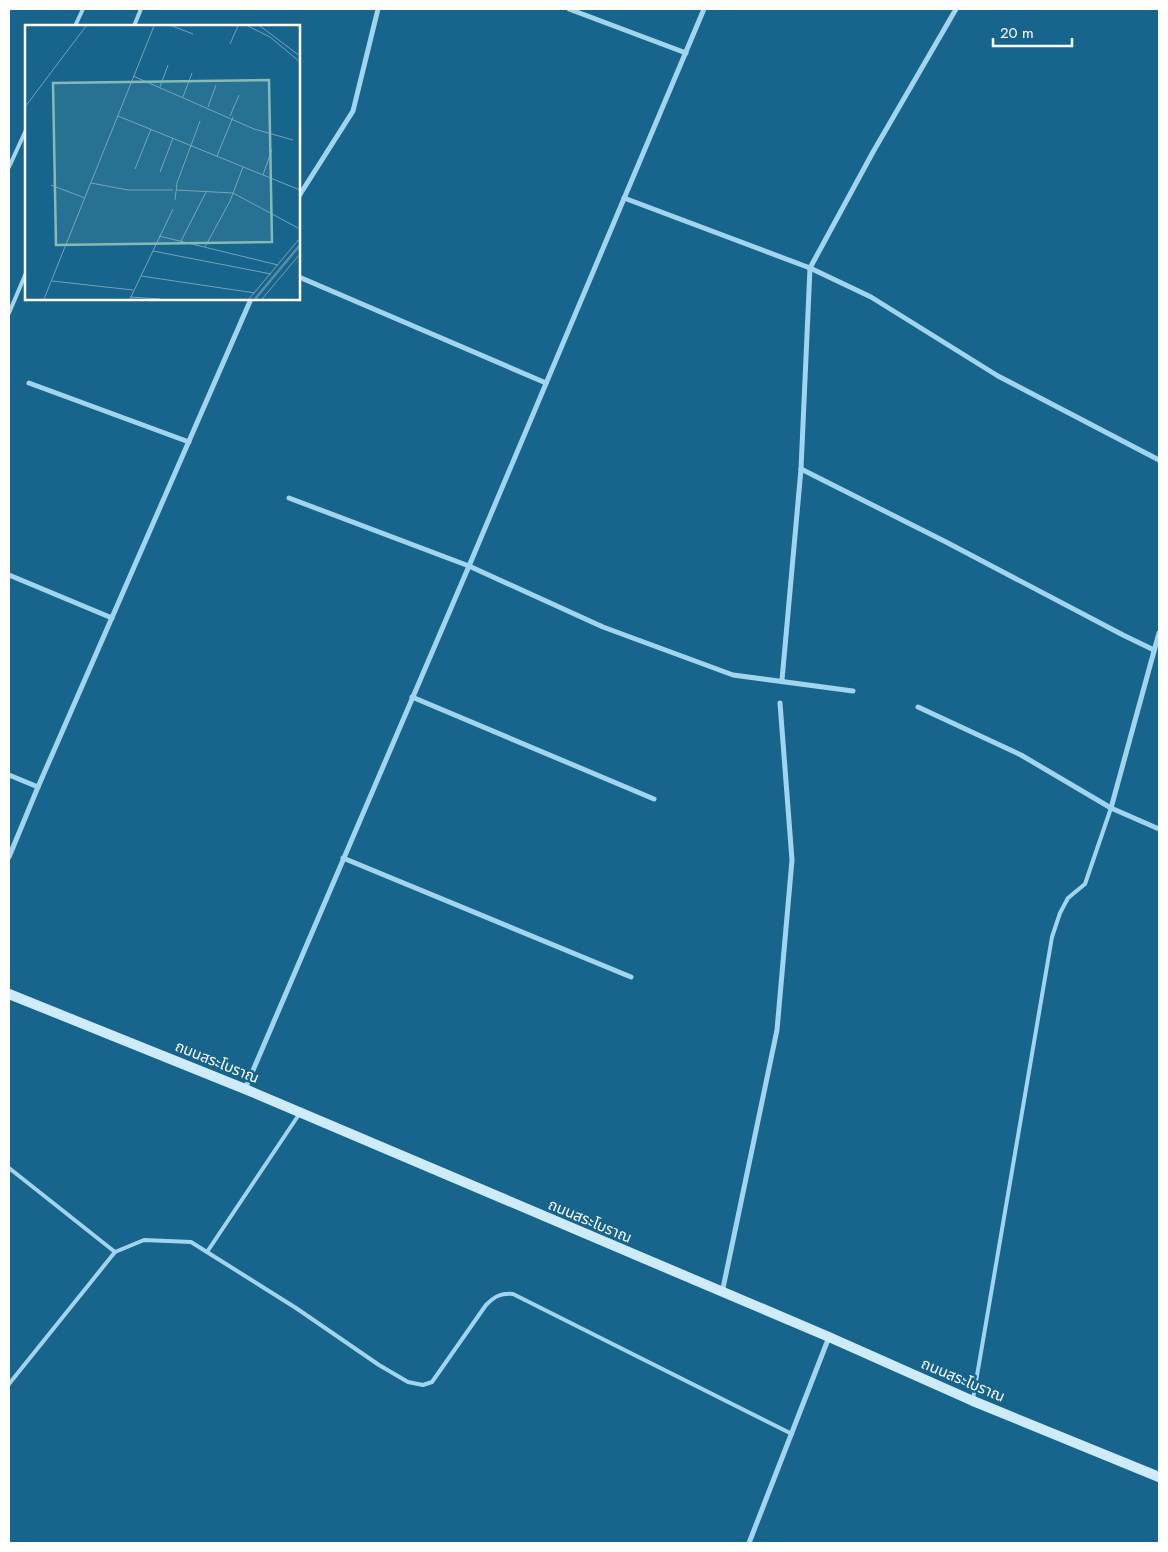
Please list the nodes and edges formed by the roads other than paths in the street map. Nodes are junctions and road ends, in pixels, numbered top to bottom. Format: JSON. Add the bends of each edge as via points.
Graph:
{"nodes":[{"id":1,"x":83,"y":9,"type":"edge"},
{"id":2,"x":141,"y":9,"type":"edge"},
{"id":3,"x":378,"y":9,"type":"edge"},
{"id":4,"x":569,"y":9,"type":"edge"},
{"id":5,"x":704,"y":9,"type":"edge"},
{"id":6,"x":956,"y":9,"type":"edge"},
{"id":7,"x":75,"y":25,"type":"edge"},
{"id":8,"x":134,"y":25,"type":"edge"},
{"id":9,"x":686,"y":53,"type":"junction"},
{"id":10,"x":25,"y":132,"type":"edge"},
{"id":11,"x":9,"y":167,"type":"edge"},
{"id":12,"x":300,"y":194,"type":"edge"},
{"id":13,"x":624,"y":198,"type":"junction"},
{"id":14,"x":810,"y":268,"type":"junction"},
{"id":15,"x":25,"y":275,"type":"edge"},
{"id":16,"x":300,"y":277,"type":"edge"},
{"id":17,"x":251,"y":300,"type":"edge"},
{"id":18,"x":9,"y":313,"type":"edge"},
{"id":19,"x":29,"y":383,"type":"dead end"},
{"id":20,"x":546,"y":383,"type":"junction"},
{"id":21,"x":189,"y":442,"type":"junction"},
{"id":22,"x":1159,"y":460,"type":"edge"},
{"id":23,"x":801,"y":469,"type":"junction"},
{"id":24,"x":289,"y":498,"type":"dead end"},
{"id":25,"x":469,"y":566,"type":"junction"},
{"id":26,"x":9,"y":575,"type":"edge"},
{"id":27,"x":112,"y":618,"type":"junction"},
{"id":28,"x":1159,"y":633,"type":"edge"},
{"id":29,"x":1154,"y":650,"type":"junction"},
{"id":30,"x":782,"y":680,"type":"junction"},
{"id":31,"x":854,"y":691,"type":"dead end"},
{"id":32,"x":412,"y":697,"type":"junction"},
{"id":33,"x":780,"y":703,"type":"dead end"},
{"id":34,"x":918,"y":707,"type":"dead end"},
{"id":35,"x":9,"y":775,"type":"edge"},
{"id":36,"x":38,"y":787,"type":"junction"},
{"id":37,"x":654,"y":799,"type":"dead end"},
{"id":38,"x":1111,"y":808,"type":"junction"},
{"id":39,"x":1159,"y":830,"type":"edge"},
{"id":40,"x":9,"y":857,"type":"edge"},
{"id":41,"x":343,"y":858,"type":"junction"},
{"id":42,"x":631,"y":977,"type":"dead end"},
{"id":43,"x":9,"y":994,"type":"edge"},
{"id":44,"x":245,"y":1089,"type":"junction"},
{"id":45,"x":300,"y":1113,"type":"junction"},
{"id":46,"x":9,"y":1168,"type":"edge"},
{"id":47,"x":114,"y":1252,"type":"junction"},
{"id":48,"x":207,"y":1252,"type":"junction"},
{"id":49,"x":722,"y":1293,"type":"junction"},
{"id":50,"x":829,"y":1337,"type":"junction"},
{"id":51,"x":9,"y":1384,"type":"edge"},
{"id":52,"x":973,"y":1401,"type":"junction"},
{"id":53,"x":792,"y":1434,"type":"junction"},
{"id":54,"x":1159,"y":1477,"type":"edge"},
{"id":55,"x":749,"y":1543,"type":"edge"}],
"edges":[{"from":1,"to":7,"type":"lane"},
{"from":2,"to":8,"type":"lane"},
{"from":3,"to":12,"type":"street","via":[[353,111]]},
{"from":4,"to":9,"type":"street"},
{"from":5,"to":9,"type":"street"},
{"from":6,"to":14,"type":"street"},
{"from":9,"to":13,"type":"street"},
{"from":10,"to":11,"type":"lane"},
{"from":13,"to":14,"type":"street"},
{"from":13,"to":20,"type":"street"},
{"from":14,"to":22,"type":"street","via":[[871,298],[998,376]]},
{"from":14,"to":23,"type":"street"},
{"from":15,"to":18,"type":"lane"},
{"from":16,"to":20,"type":"street"},
{"from":17,"to":21,"type":"street"},
{"from":19,"to":21,"type":"street"},
{"from":20,"to":25,"type":"street"},
{"from":21,"to":27,"type":"street"},
{"from":23,"to":29,"type":"street"},
{"from":23,"to":30,"type":"street"},
{"from":24,"to":25,"type":"street"},
{"from":25,"to":30,"type":"street","via":[[603,627],[733,675]]},
{"from":25,"to":32,"type":"street"},
{"from":26,"to":27,"type":"street"},
{"from":27,"to":36,"type":"street"},
{"from":28,"to":29,"type":"street"},
{"from":29,"to":38,"type":"street"},
{"from":30,"to":31,"type":"street"},
{"from":32,"to":37,"type":"street"},
{"from":32,"to":41,"type":"street"},
{"from":33,"to":49,"type":"street","via":[[792,860],[777,1030]]},
{"from":34,"to":38,"type":"street","via":[[1021,755]]},
{"from":35,"to":36,"type":"street"},
{"from":36,"to":40,"type":"street"},
{"from":38,"to":39,"type":"street"},
{"from":38,"to":52,"type":"lane","via":[[1085,884],[1068,898],[1052,937]]},
{"from":41,"to":42,"type":"street"},
{"from":41,"to":44,"type":"street"},
{"from":43,"to":44,"type":"street","name":"ถนนสระโบราณ"},
{"from":44,"to":45,"type":"street","name":"ถนนสระโบราณ"},
{"from":45,"to":48,"type":"lane"},
{"from":45,"to":49,"type":"street","name":"ถนนสระโบราณ"},
{"from":46,"to":47,"type":"lane"},
{"from":47,"to":48,"type":"lane","via":[[144,1240],[191,1242]]},
{"from":47,"to":51,"type":"lane"},
{"from":48,"to":53,"type":"lane","via":[[408,1382],[423,1385],[432,1382],[486,1305],[503,1293],[513,1294]]},
{"from":49,"to":50,"type":"street","name":"ถนนสระโบราณ"},
{"from":50,"to":52,"type":"street","name":"ถนนสระโบราณ"},
{"from":50,"to":53,"type":"street"},
{"from":52,"to":54,"type":"street","name":"ถนนสระโบราณ"},
{"from":53,"to":55,"type":"street"}]}
